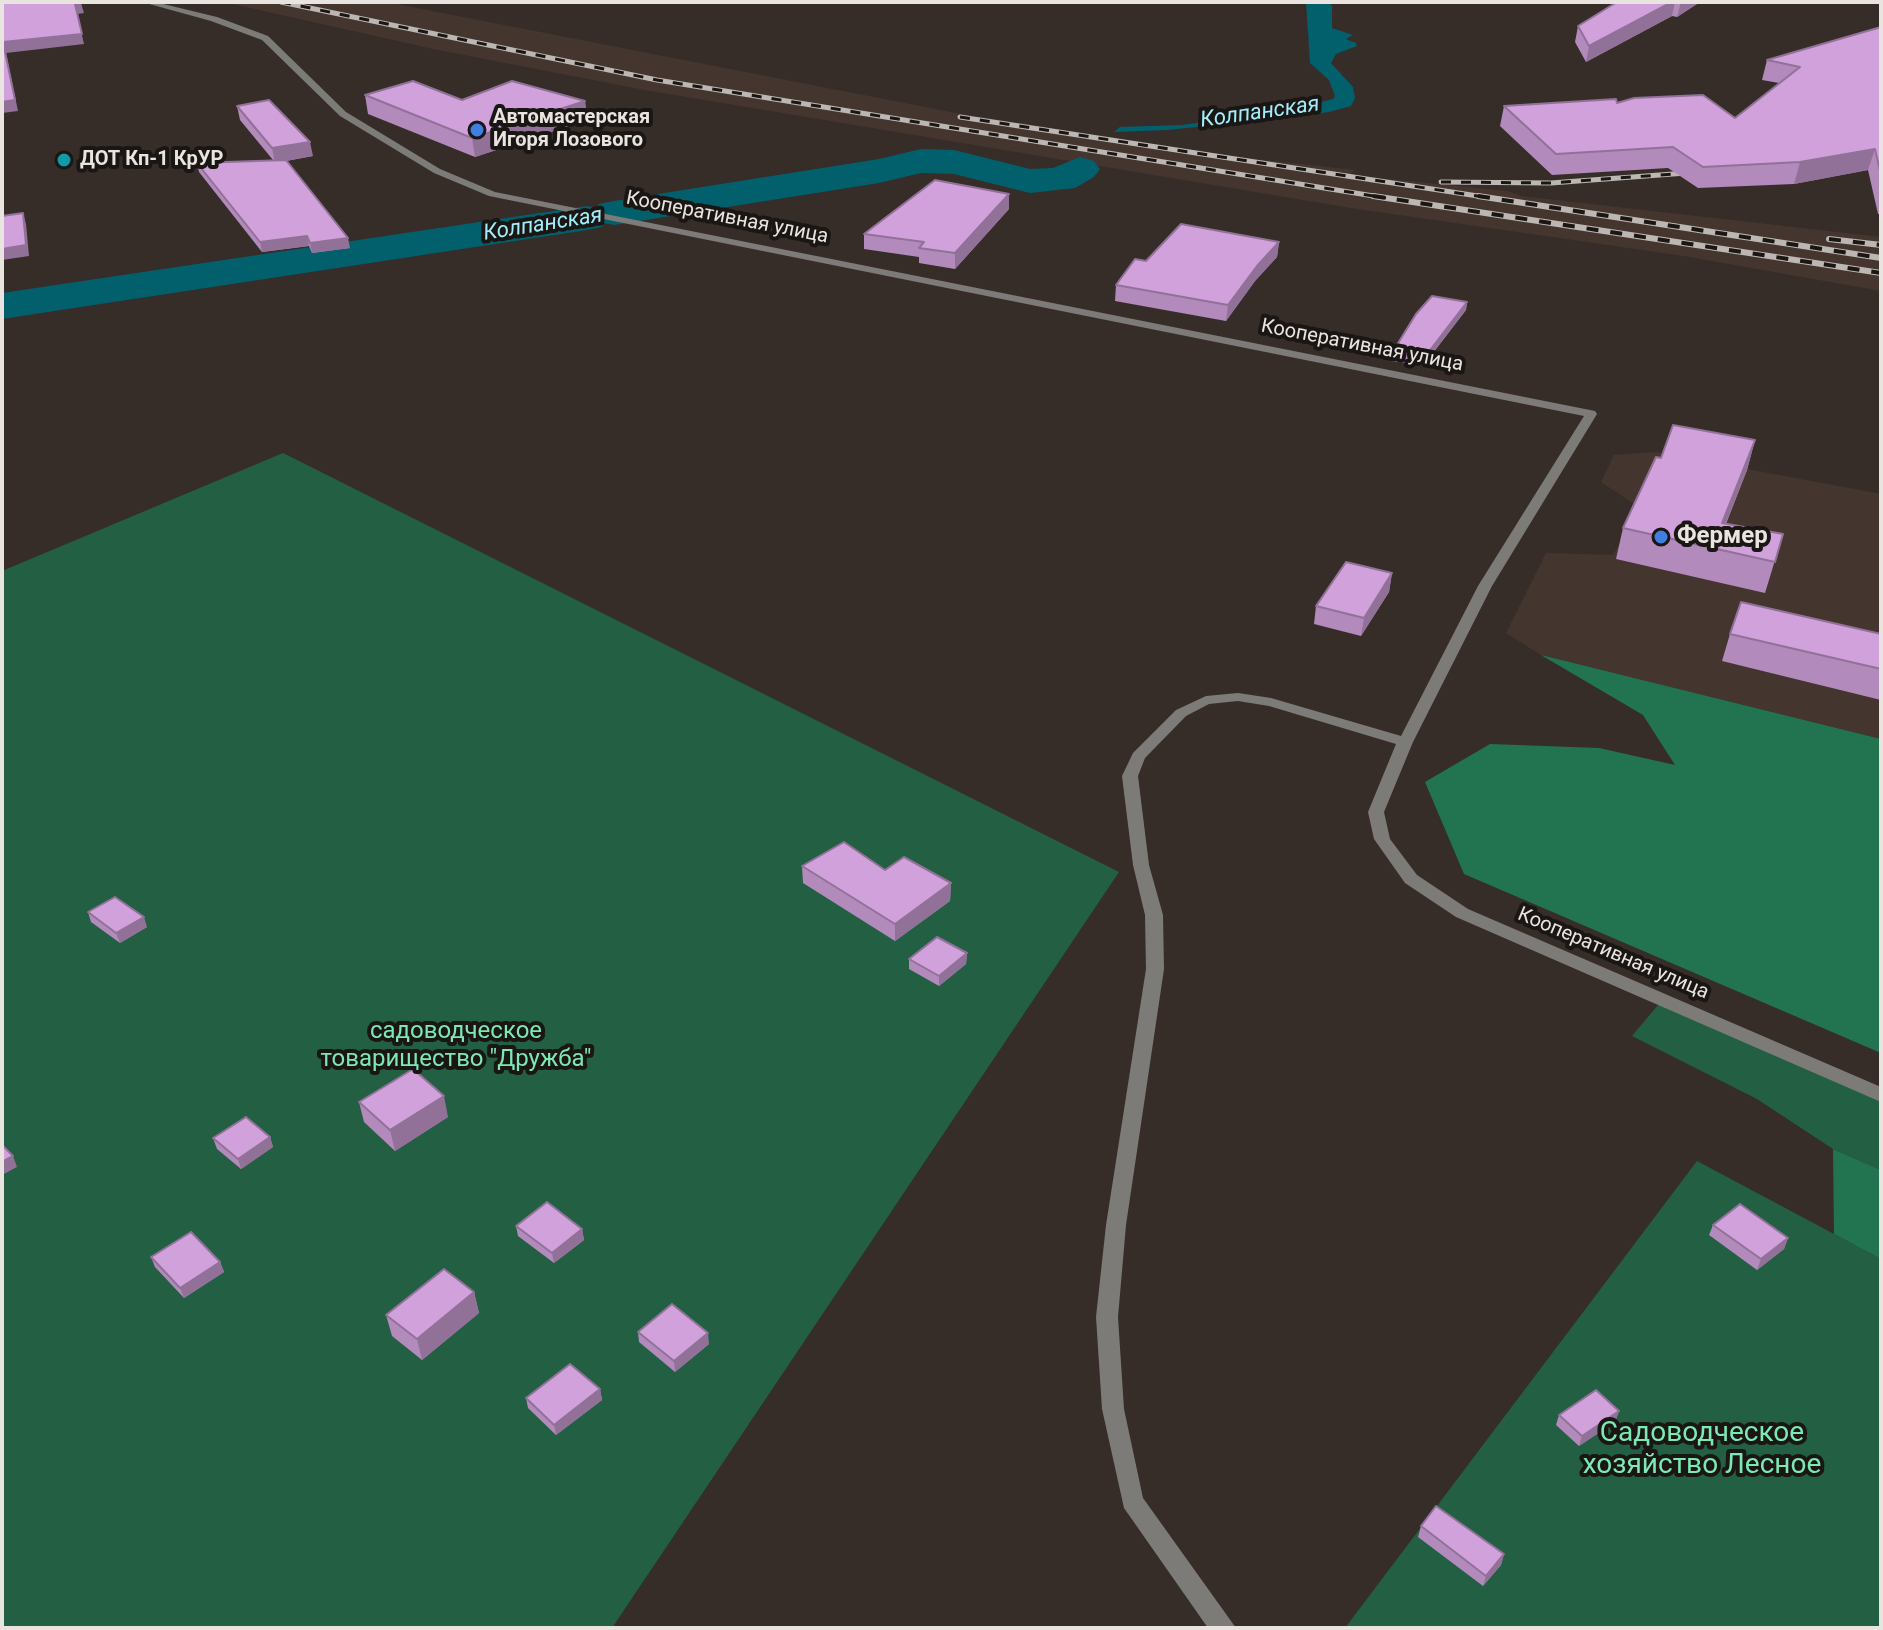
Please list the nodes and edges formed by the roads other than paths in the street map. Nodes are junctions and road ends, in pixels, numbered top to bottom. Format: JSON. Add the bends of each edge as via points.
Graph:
{"nodes":[{"id":1,"x":146,"y":2,"type":"edge"},
{"id":2,"x":1405,"y":742,"type":"junction"},
{"id":3,"x":1881,"y":1095,"type":"edge"},
{"id":4,"x":1224,"y":1628,"type":"edge"}],
"edges":[{"from":1,"to":2,"type":"street","name":"Кооперативная улица","via":[[265,38],[343,114],[437,171],[492,194],[1591,414],[1485,586]]},
{"from":2,"to":3,"type":"street","name":"Кооперативная улица","via":[[1376,812],[1382,839],[1411,879],[1462,913]]},
{"from":2,"to":4,"type":"street","via":[[1271,702],[1206,700],[1170,723],[1138,756],[1130,776],[1141,865],[1154,915],[1155,969],[1128,1135],[1107,1317],[1113,1409],[1132,1501]]}]}
